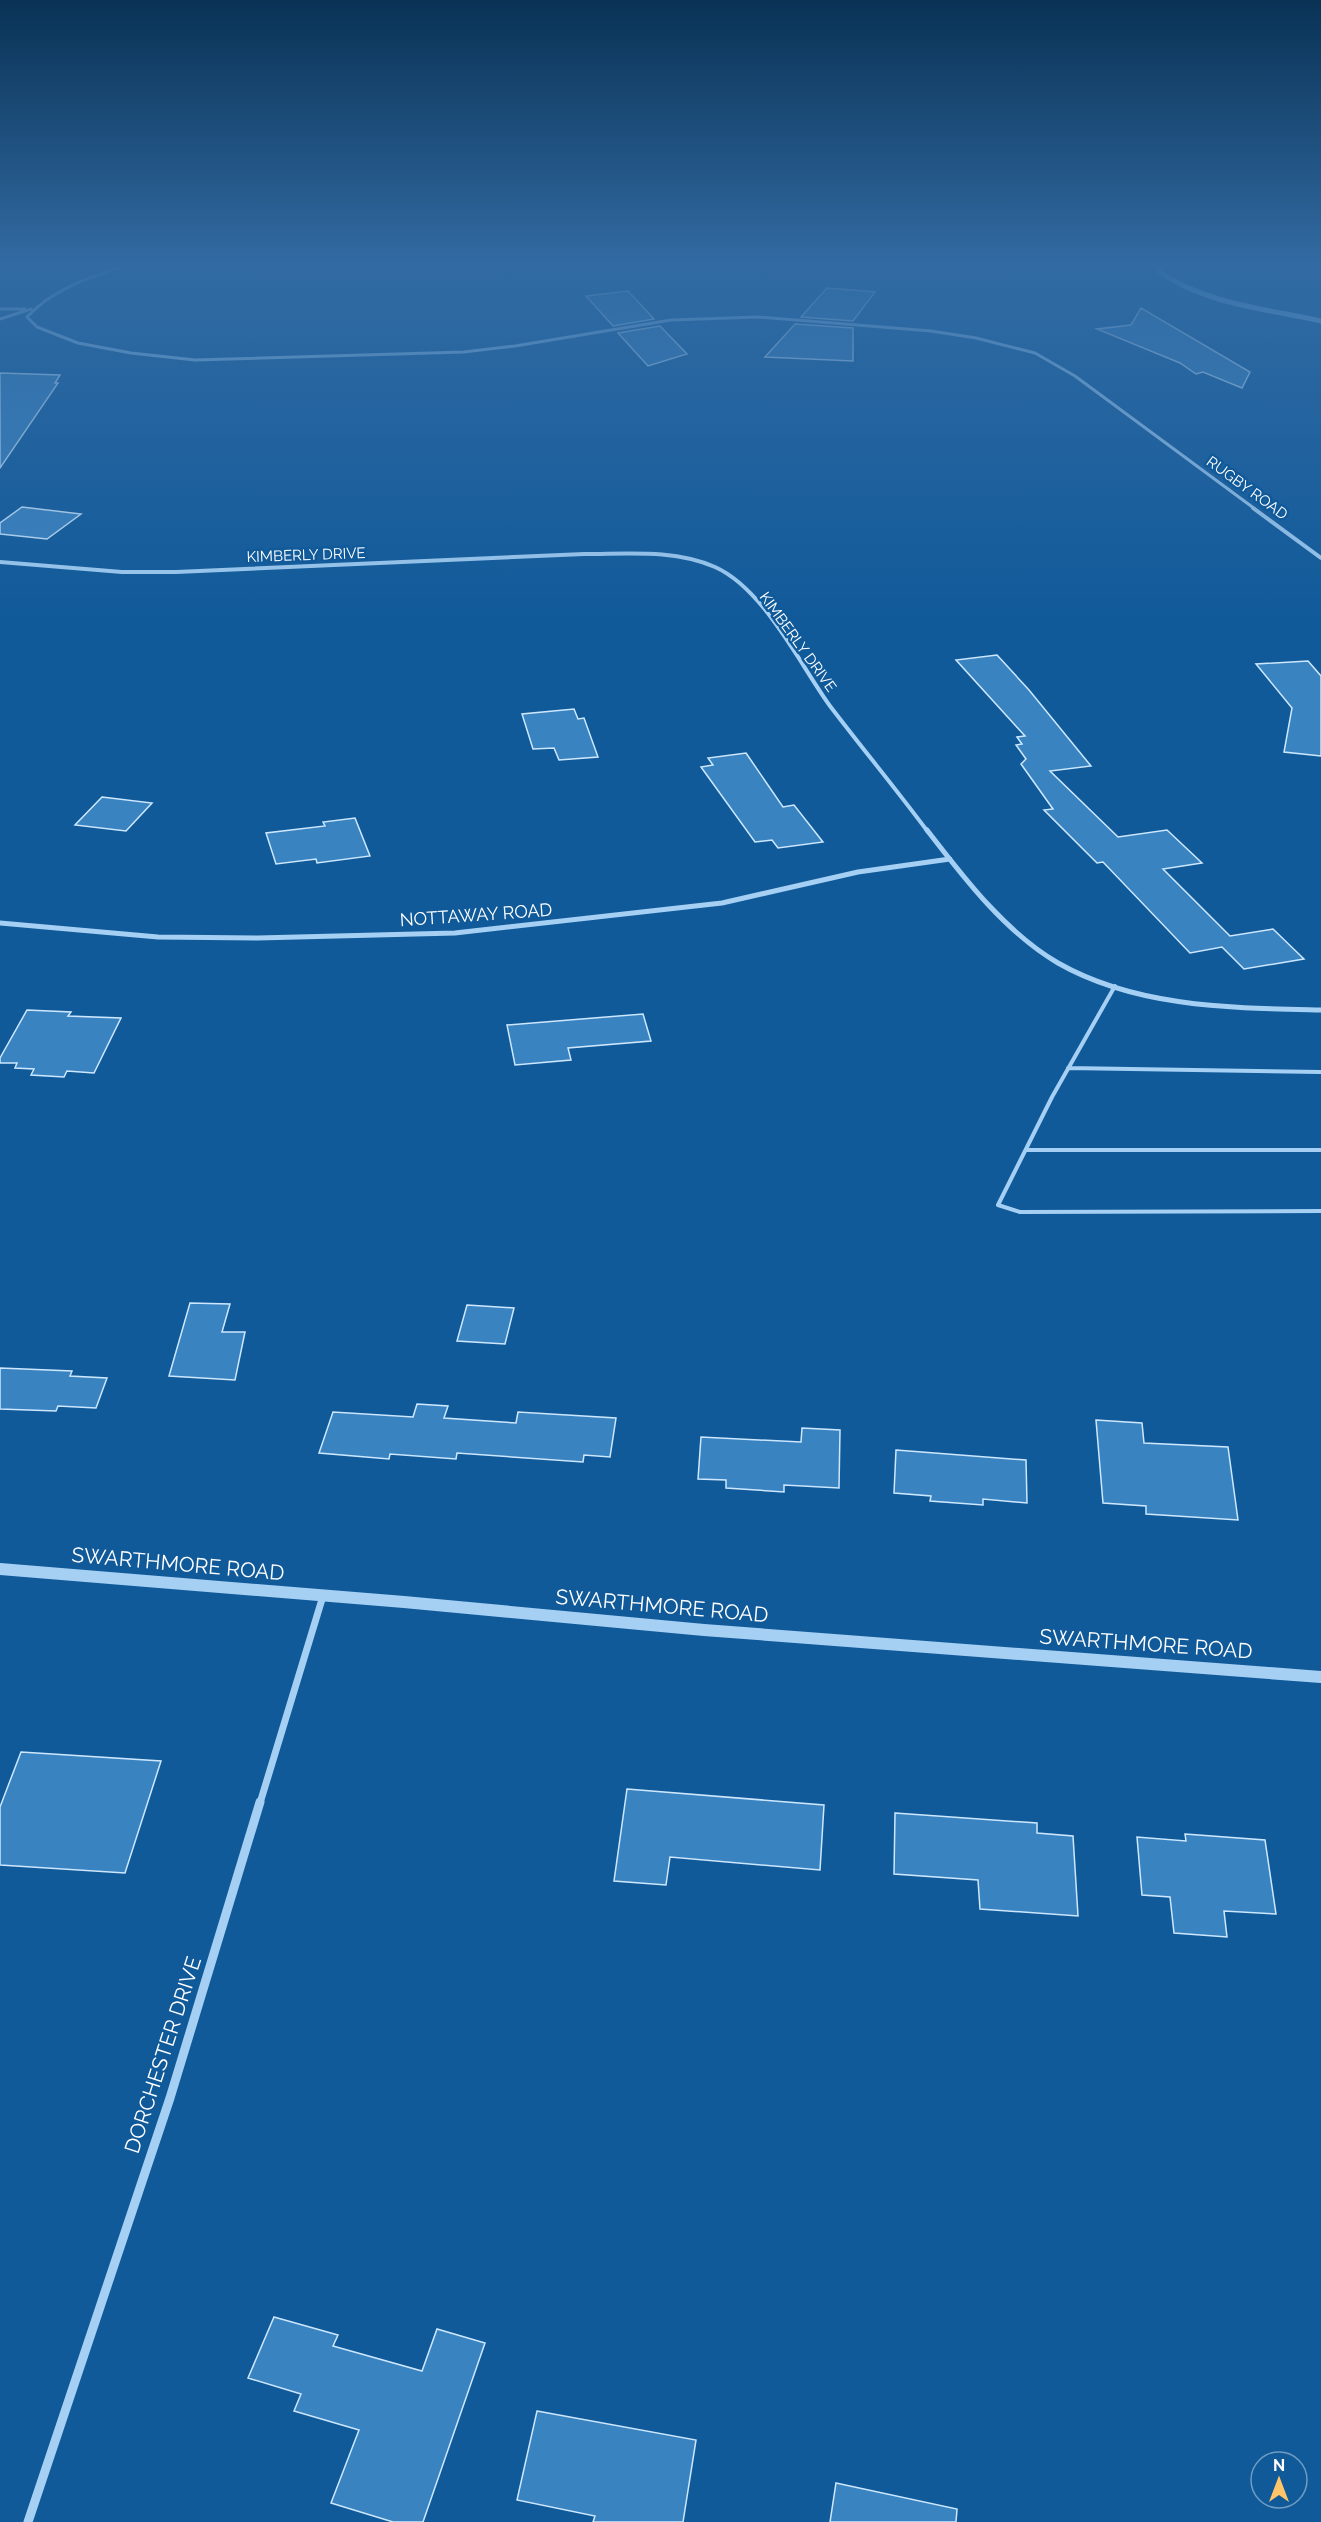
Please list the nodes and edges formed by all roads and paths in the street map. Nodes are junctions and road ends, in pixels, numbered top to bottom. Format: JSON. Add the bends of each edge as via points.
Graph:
{"nodes":[{"id":1,"x":1077,"y":380,"type":"edge"},
{"id":2,"x":1321,"y":558,"type":"edge"},
{"id":3,"x":0,"y":562,"type":"edge"},
{"id":4,"x":950,"y":860,"type":"junction"},
{"id":5,"x":0,"y":923,"type":"edge"},
{"id":6,"x":1115,"y":986,"type":"junction"},
{"id":7,"x":1321,"y":1010,"type":"edge"},
{"id":8,"x":1068,"y":1068,"type":"junction"},
{"id":9,"x":1321,"y":1072,"type":"edge"},
{"id":10,"x":1026,"y":1150,"type":"junction"},
{"id":11,"x":1321,"y":1150,"type":"edge"},
{"id":12,"x":1321,"y":1210,"type":"edge"},
{"id":13,"x":0,"y":1569,"type":"edge"},
{"id":14,"x":323,"y":1595,"type":"junction"},
{"id":15,"x":1321,"y":1677,"type":"edge"},
{"id":16,"x":28,"y":2522,"type":"edge"}],
"edges":[{"from":1,"to":2,"type":"street","name":"RUGBY ROAD"},
{"from":3,"to":4,"type":"street","name":"KIMBERLY DRIVE","via":[[122,572],[584,554],[638,554],[700,562],[736,579],[775,625],[820,692]]},
{"from":4,"to":5,"type":"street","name":"NOTTAWAY ROAD","via":[[858,872],[722,903],[455,933],[158,938]]},
{"from":4,"to":6,"type":"street","name":"KIMBERLY DRIVE","via":[[1038,948],[1059,963]]},
{"from":6,"to":7,"type":"street","name":"KIMBERLY DRIVE","via":[[1210,1005]]},
{"from":6,"to":8,"type":"lane"},
{"from":8,"to":9,"type":"lane"},
{"from":8,"to":10,"type":"lane"},
{"from":10,"to":11,"type":"lane"},
{"from":10,"to":12,"type":"lane","via":[[998,1205],[1020,1212]]},
{"from":13,"to":14,"type":"street","name":"SWARTHMORE ROAD"},
{"from":14,"to":15,"type":"street","name":"SWARTHMORE ROAD","via":[[704,1630]]},
{"from":14,"to":16,"type":"street","name":"DORCHESTER DRIVE","via":[[173,2087]]}]}
